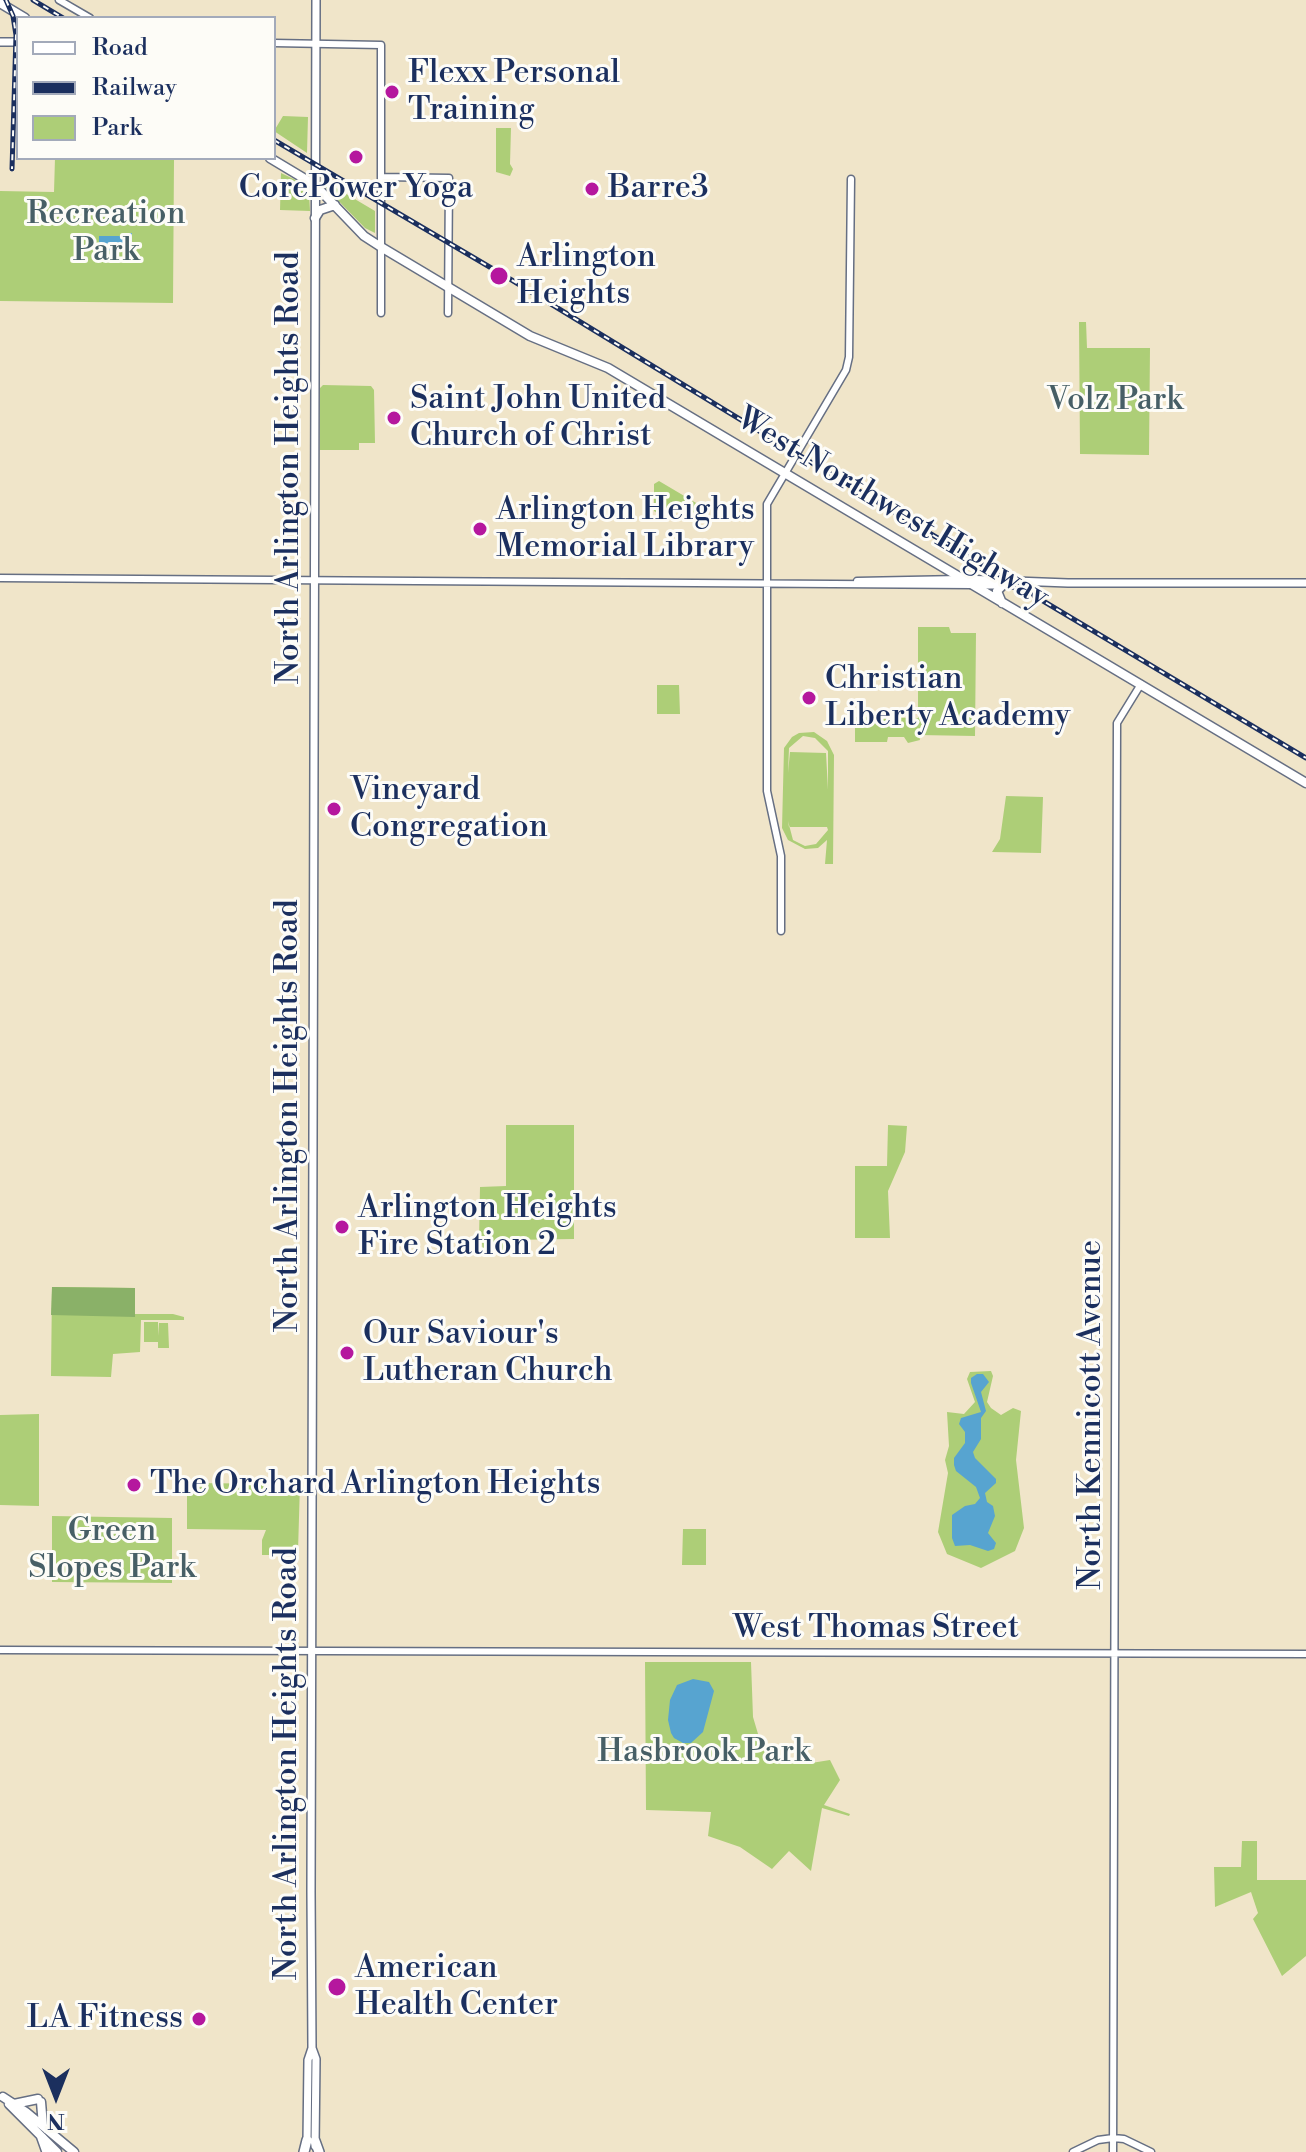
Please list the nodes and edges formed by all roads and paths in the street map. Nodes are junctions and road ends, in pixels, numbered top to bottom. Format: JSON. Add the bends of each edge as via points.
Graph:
{"nodes":[{"id":1,"x":59,"y":0,"type":"edge"},
{"id":2,"x":316,"y":0,"type":"edge"},
{"id":3,"x":0,"y":3,"type":"edge"},
{"id":4,"x":21,"y":16,"type":"edge"},
{"id":5,"x":87,"y":16,"type":"edge"},
{"id":6,"x":276,"y":43,"type":"edge"},
{"id":7,"x":316,"y":44,"type":"junction"},
{"id":8,"x":273,"y":160,"type":"edge"},
{"id":9,"x":382,"y":177,"type":"junction"},
{"id":10,"x":851,"y":179,"type":"dead end"},
{"id":11,"x":315,"y":185,"type":"junction"},
{"id":12,"x":335,"y":205,"type":"junction"},
{"id":13,"x":315,"y":218,"type":"junction"},
{"id":14,"x":381,"y":247,"type":"junction"},
{"id":15,"x":448,"y":286,"type":"junction"},
{"id":16,"x":381,"y":313,"type":"dead end"},
{"id":17,"x":448,"y":313,"type":"dead end"},
{"id":18,"x":785,"y":473,"type":"junction"},
{"id":19,"x":0,"y":578,"type":"edge"},
{"id":20,"x":960,"y":579,"type":"junction"},
{"id":21,"x":313,"y":580,"type":"junction"},
{"id":22,"x":768,"y":583,"type":"junction"},
{"id":23,"x":849,"y":583,"type":"junction"},
{"id":24,"x":1068,"y":583,"type":"junction"},
{"id":25,"x":1306,"y":583,"type":"edge"},
{"id":26,"x":972,"y":585,"type":"junction"},
{"id":27,"x":1003,"y":585,"type":"junction"},
{"id":28,"x":1003,"y":604,"type":"junction"},
{"id":29,"x":1141,"y":684,"type":"junction"},
{"id":30,"x":1306,"y":783,"type":"edge"},
{"id":31,"x":781,"y":931,"type":"dead end"},
{"id":32,"x":0,"y":1650,"type":"edge"},
{"id":33,"x":312,"y":1650,"type":"junction"},
{"id":34,"x":1115,"y":1654,"type":"junction"},
{"id":35,"x":1306,"y":1654,"type":"edge"},
{"id":36,"x":1,"y":2096,"type":"edge"},
{"id":37,"x":13,"y":2104,"type":"junction"},
{"id":38,"x":44,"y":2127,"type":"junction"},
{"id":39,"x":42,"y":2138,"type":"junction"},
{"id":40,"x":1113,"y":2138,"type":"junction"},
{"id":41,"x":314,"y":2146,"type":"edge"},
{"id":42,"x":47,"y":2152,"type":"edge"},
{"id":43,"x":57,"y":2152,"type":"edge"},
{"id":44,"x":74,"y":2152,"type":"edge"},
{"id":45,"x":305,"y":2152,"type":"edge"},
{"id":46,"x":1073,"y":2152,"type":"edge"},
{"id":47,"x":1113,"y":2152,"type":"edge"},
{"id":48,"x":1151,"y":2152,"type":"edge"}],
"edges":[{"from":1,"to":5,"type":"street"},
{"from":2,"to":7,"type":"main road","name":"North Arlington Heights Road"},
{"from":3,"to":4,"type":"main road"},
{"from":6,"to":7,"type":"street"},
{"from":7,"to":9,"type":"street","via":[[381,45]]},
{"from":7,"to":11,"type":"main road","name":"North Arlington Heights Road"},
{"from":8,"to":11,"type":"main road","name":"West Northwest Highway"},
{"from":9,"to":14,"type":"street"},
{"from":9,"to":15,"type":"street","via":[[449,178]]},
{"from":10,"to":18,"type":"street","via":[[849,357]]},
{"from":11,"to":12,"type":"main road","name":"West Northwest Highway"},
{"from":11,"to":13,"type":"main road","name":"North Arlington Heights Road"},
{"from":12,"to":13,"type":"main road"},
{"from":12,"to":14,"type":"main road","name":"West Northwest Highway"},
{"from":13,"to":21,"type":"main road","name":"North Arlington Heights Road"},
{"from":14,"to":15,"type":"main road","name":"West Northwest Highway"},
{"from":14,"to":16,"type":"street"},
{"from":15,"to":17,"type":"street"},
{"from":15,"to":18,"type":"main road","name":"West Northwest Highway","via":[[530,336],[608,368]]},
{"from":18,"to":20,"type":"main road","name":"West Northwest Highway"},
{"from":18,"to":22,"type":"street","via":[[767,504]]},
{"from":19,"to":21,"type":"street"},
{"from":20,"to":23,"type":"street"},
{"from":20,"to":24,"type":"main road"},
{"from":20,"to":26,"type":"main road","name":"West Northwest Highway"},
{"from":21,"to":22,"type":"street"},
{"from":21,"to":33,"type":"main road","name":"North Arlington Heights Road"},
{"from":22,"to":23,"type":"street"},
{"from":22,"to":31,"type":"street","via":[[767,791],[781,856]]},
{"from":23,"to":26,"type":"street"},
{"from":24,"to":25,"type":"main road"},
{"from":24,"to":27,"type":"main road"},
{"from":26,"to":27,"type":"main road"},
{"from":26,"to":28,"type":"main road","name":"West Northwest Highway"},
{"from":27,"to":28,"type":"main road","via":[[997,591]]},
{"from":28,"to":29,"type":"main road","name":"West Northwest Highway"},
{"from":29,"to":30,"type":"main road","name":"West Northwest Highway"},
{"from":29,"to":34,"type":"street","name":"North Kennicott Avenue","via":[[1117,723]]},
{"from":32,"to":33,"type":"street","name":"West Thomas Street"},
{"from":33,"to":34,"type":"street","name":"West Thomas Street"},
{"from":33,"to":41,"type":"main road","name":"North Arlington Heights Road","via":[[308,2060]]},
{"from":34,"to":35,"type":"street","name":"West Thomas Street"},
{"from":34,"to":40,"type":"street","name":"North Kennicott Avenue"},
{"from":36,"to":37,"type":"main road"},
{"from":36,"to":39,"type":"main road"},
{"from":37,"to":38,"type":"main road"},
{"from":37,"to":38,"type":"main road","via":[[40,2100]]},
{"from":38,"to":44,"type":"main road"},
{"from":39,"to":42,"type":"highway"},
{"from":39,"to":43,"type":"main road"},
{"from":40,"to":46,"type":"street"},
{"from":40,"to":47,"type":"street","name":"North Kennicott Avenue"},
{"from":40,"to":48,"type":"street"},
{"from":41,"to":45,"type":"highway"}]}
